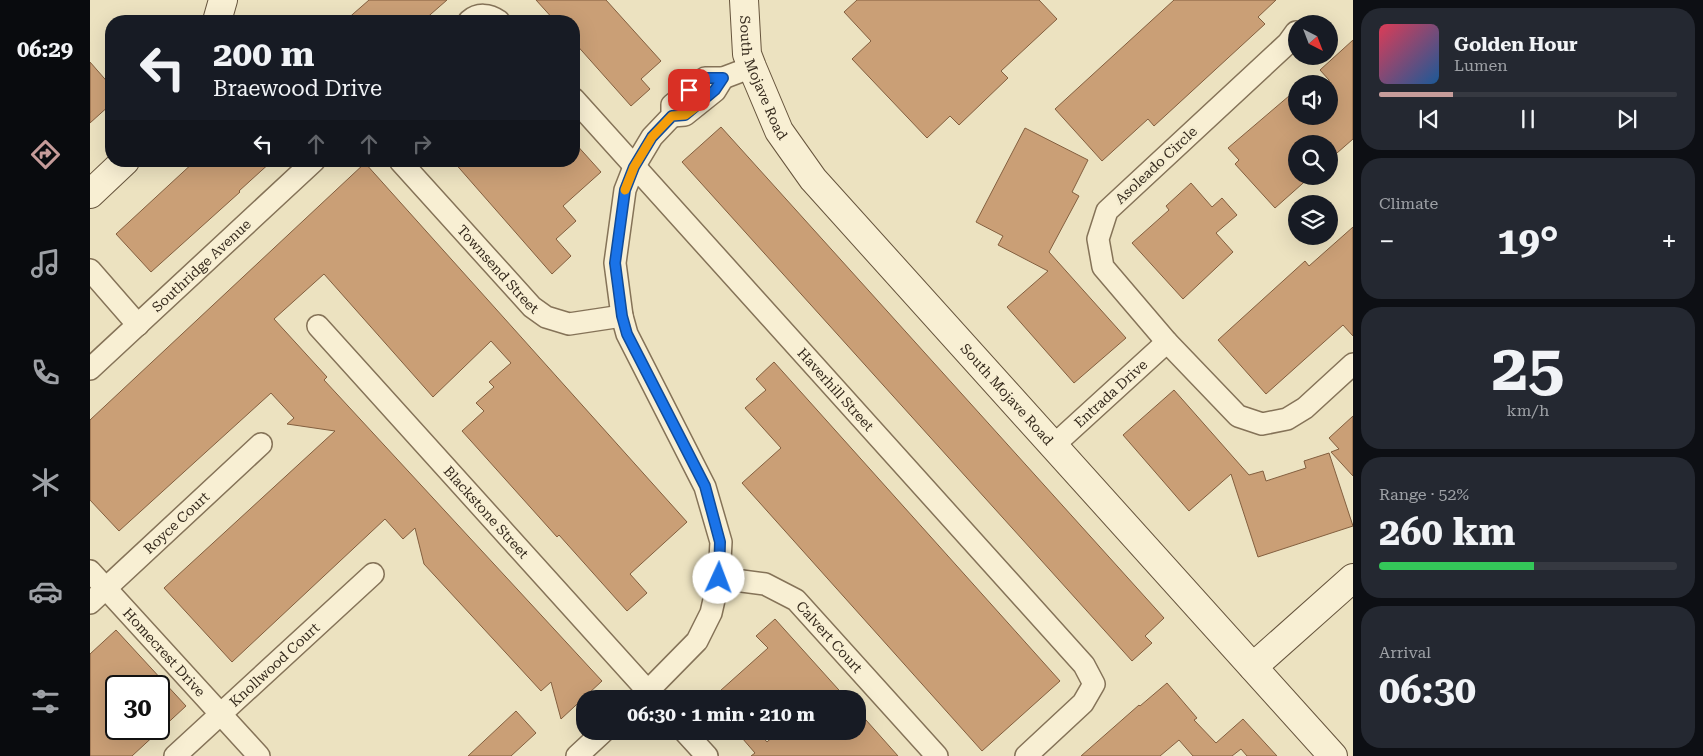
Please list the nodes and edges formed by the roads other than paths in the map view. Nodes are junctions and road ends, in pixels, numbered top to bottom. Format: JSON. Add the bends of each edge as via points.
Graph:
{"nodes":[{"id":1,"x":223,"y":0,"type":"edge"},
{"id":2,"x":744,"y":0,"type":"edge"},
{"id":3,"x":219,"y":15,"type":"edge"},
{"id":4,"x":1288,"y":43,"type":"edge"},
{"id":5,"x":752,"y":67,"type":"junction"},
{"id":6,"x":580,"y":106,"type":"edge"},
{"id":7,"x":119,"y":167,"type":"edge"},
{"id":8,"x":308,"y":167,"type":"edge"},
{"id":9,"x":405,"y":167,"type":"edge"},
{"id":10,"x":634,"y":167,"type":"junction"},
{"id":11,"x":90,"y":194,"type":"edge"},
{"id":12,"x":90,"y":270,"type":"edge"},
{"id":13,"x":622,"y":316,"type":"junction"},
{"id":14,"x":138,"y":324,"type":"junction"},
{"id":15,"x":318,"y":326,"type":"dead end"},
{"id":16,"x":1167,"y":342,"type":"junction"},
{"id":17,"x":1353,"y":364,"type":"edge"},
{"id":18,"x":90,"y":369,"type":"edge"},
{"id":19,"x":261,"y":444,"type":"dead end"},
{"id":20,"x":1053,"y":446,"type":"junction"},
{"id":21,"x":90,"y":571,"type":"edge"},
{"id":22,"x":373,"y":574,"type":"dead end"},
{"id":23,"x":719,"y":578,"type":"junction"},
{"id":24,"x":1353,"y":578,"type":"edge"},
{"id":25,"x":106,"y":588,"type":"junction"},
{"id":26,"x":90,"y":602,"type":"edge"},
{"id":27,"x":1253,"y":667,"type":"junction"},
{"id":28,"x":643,"y":690,"type":"edge"},
{"id":29,"x":653,"y":690,"type":"edge"},
{"id":30,"x":222,"y":713,"type":"junction"},
{"id":31,"x":594,"y":740,"type":"edge"},
{"id":32,"x":692,"y":740,"type":"edge"},
{"id":33,"x":175,"y":756,"type":"edge"},
{"id":34,"x":260,"y":756,"type":"edge"},
{"id":35,"x":577,"y":756,"type":"edge"},
{"id":36,"x":707,"y":756,"type":"edge"},
{"id":37,"x":937,"y":756,"type":"edge"},
{"id":38,"x":1026,"y":756,"type":"edge"},
{"id":39,"x":1333,"y":756,"type":"edge"}],
"edges":[{"from":1,"to":3,"type":"street"},
{"from":2,"to":5,"type":"street","name":"South Mojave Road","via":[[747,54]]},
{"from":4,"to":16,"type":"street","name":"Asoleado Circle","via":[[1107,211],[1098,239],[1103,267]]},
{"from":5,"to":10,"type":"street","via":[[723,78],[706,78],[672,106],[672,116],[652,137]]},
{"from":5,"to":20,"type":"street","name":"South Mojave Road","via":[[779,130],[813,179]]},
{"from":6,"to":10,"type":"street","name":"Haverhill Street"},
{"from":7,"to":11,"type":"street"},
{"from":8,"to":14,"type":"street","name":"Southridge Avenue"},
{"from":9,"to":13,"type":"street","name":"Townsend Street","via":[[532,307],[546,317],[569,324]]},
{"from":10,"to":13,"type":"street","via":[[625,190],[615,263]]},
{"from":10,"to":38,"type":"street","name":"Haverhill Street","via":[[1084,665],[1094,684],[1082,703]]},
{"from":12,"to":14,"type":"street"},
{"from":13,"to":23,"type":"street","via":[[627,334],[705,486],[720,542]]},
{"from":14,"to":18,"type":"street","name":"Southridge Avenue"},
{"from":15,"to":28,"type":"street","name":"Blackstone Street"},
{"from":16,"to":17,"type":"street","name":"Asoleado Circle","via":[[1238,416],[1262,424],[1288,419]]},
{"from":16,"to":20,"type":"street","name":"Entrada Drive"},
{"from":19,"to":25,"type":"street","name":"Royce Court"},
{"from":20,"to":27,"type":"street","name":"South Mojave Road"},
{"from":21,"to":25,"type":"street","name":"Homecrest Drive"},
{"from":22,"to":30,"type":"street","name":"Knollwood Court"},
{"from":23,"to":29,"type":"street","via":[[711,612],[697,640]]},
{"from":23,"to":37,"type":"street","name":"Calvert Court","via":[[765,584],[796,600]]},
{"from":24,"to":27,"type":"street"},
{"from":25,"to":26,"type":"street","name":"Royce Court"},
{"from":25,"to":30,"type":"street","name":"Homecrest Drive"},
{"from":27,"to":39,"type":"street","name":"South Mojave Road"},
{"from":30,"to":33,"type":"street","name":"Knollwood Court"},
{"from":30,"to":34,"type":"street","name":"Homecrest Drive"},
{"from":31,"to":35,"type":"street"},
{"from":32,"to":36,"type":"street"}]}
